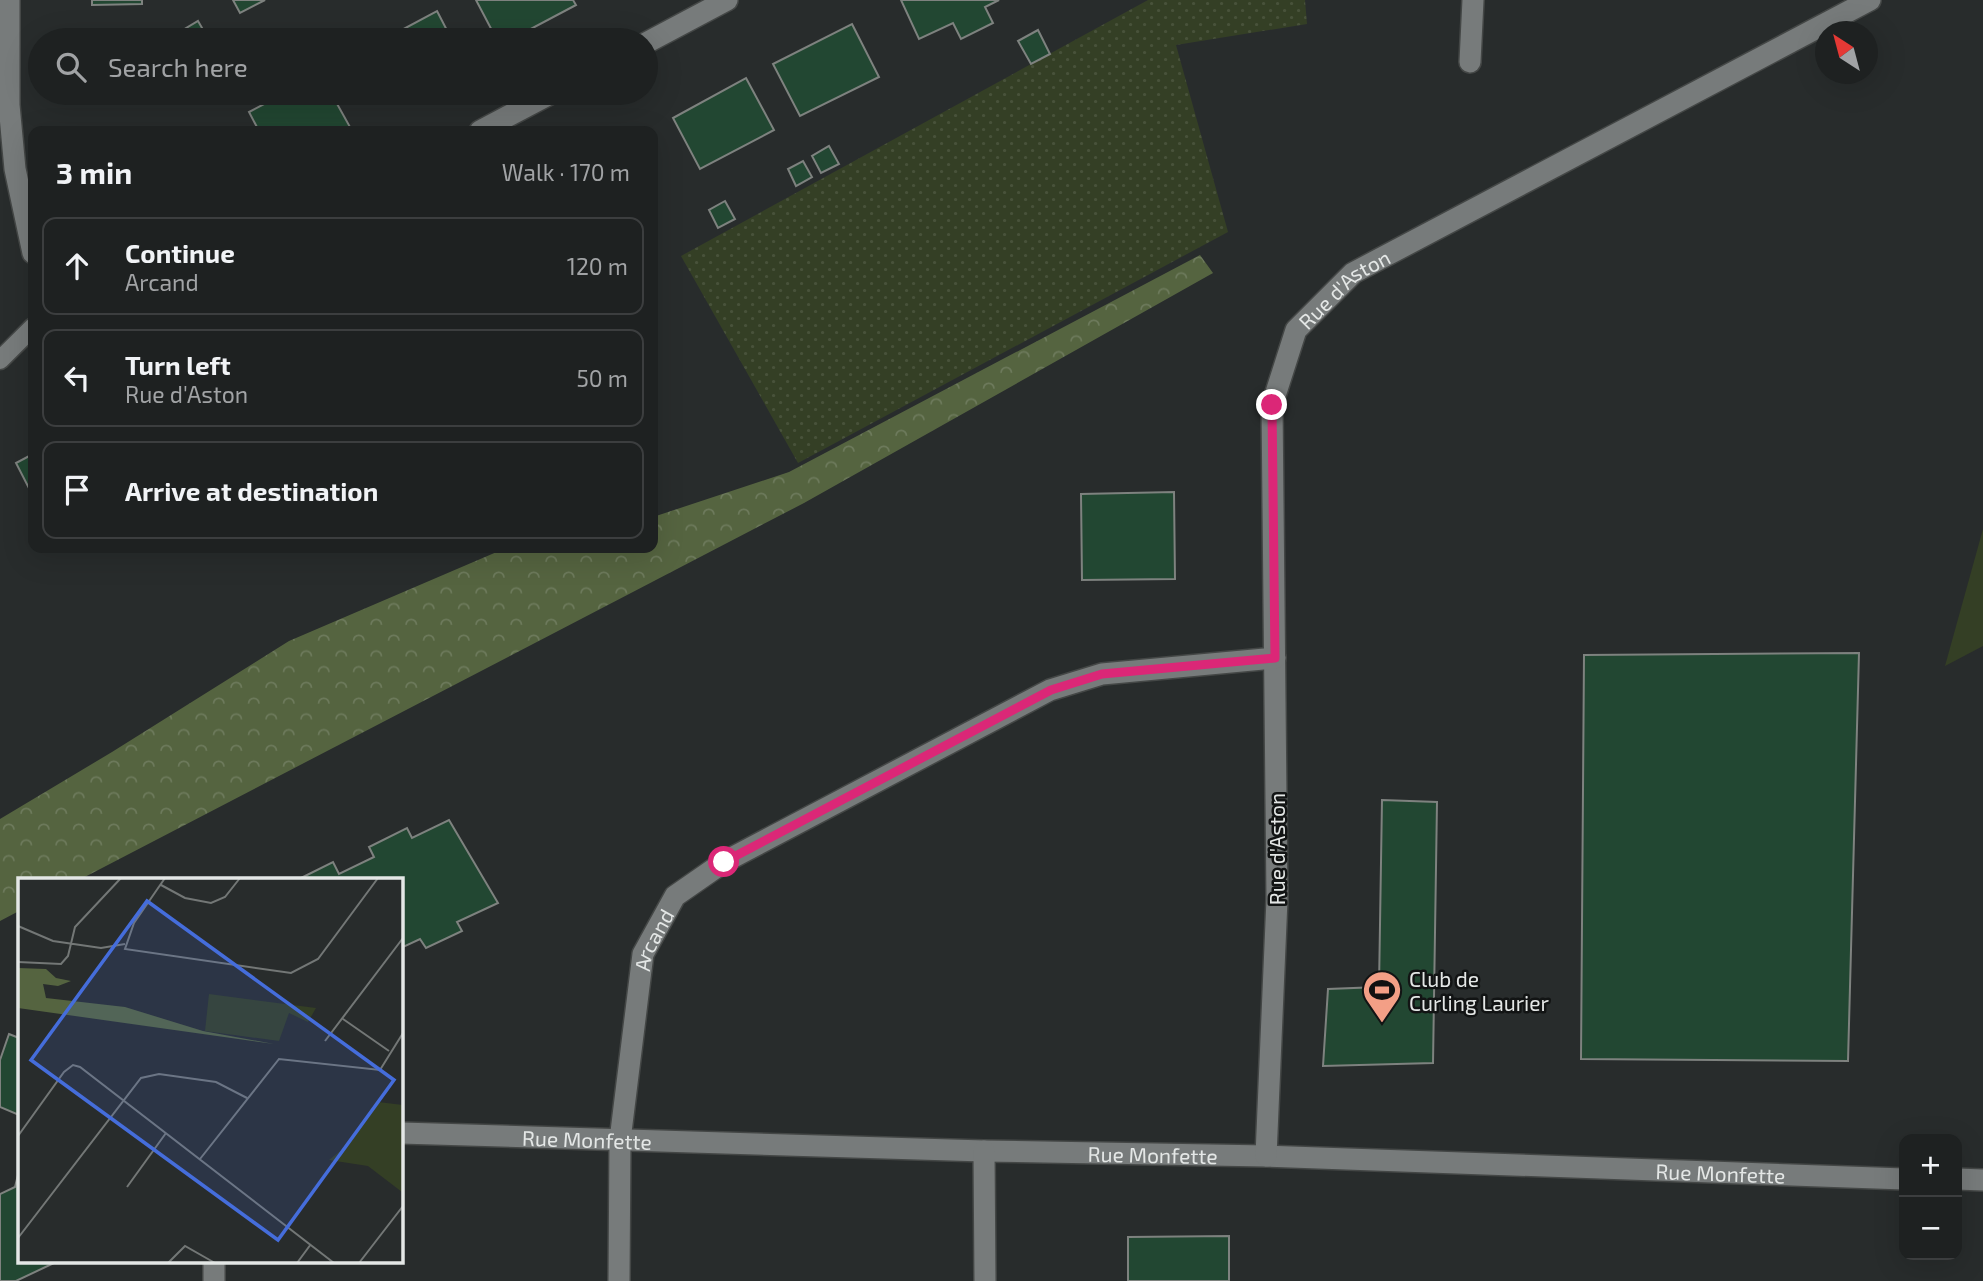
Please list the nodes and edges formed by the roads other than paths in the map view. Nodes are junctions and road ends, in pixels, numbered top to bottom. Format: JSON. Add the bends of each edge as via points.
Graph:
{"nodes":[{"id":1,"x":9,"y":0,"type":"edge"},
{"id":2,"x":727,"y":0,"type":"edge"},
{"id":3,"x":1473,"y":0,"type":"edge"},
{"id":4,"x":1870,"y":0,"type":"edge"},
{"id":5,"x":658,"y":37,"type":"edge"},
{"id":6,"x":1470,"y":62,"type":"dead end"},
{"id":7,"x":529,"y":105,"type":"edge"},
{"id":8,"x":489,"y":126,"type":"edge"},
{"id":9,"x":28,"y":230,"type":"edge"},
{"id":10,"x":28,"y":332,"type":"edge"},
{"id":11,"x":0,"y":360,"type":"edge"},
{"id":12,"x":1275,"y":658,"type":"junction"},
{"id":13,"x":402,"y":1133,"type":"edge"},
{"id":14,"x":620,"y":1140,"type":"junction"},
{"id":15,"x":984,"y":1151,"type":"junction"},
{"id":16,"x":1266,"y":1156,"type":"junction"},
{"id":17,"x":1899,"y":1179,"type":"edge"},
{"id":18,"x":1962,"y":1180,"type":"edge"},
{"id":19,"x":1983,"y":1180,"type":"edge"},
{"id":20,"x":619,"y":1281,"type":"edge"},
{"id":21,"x":985,"y":1281,"type":"edge"}],
"edges":[{"from":1,"to":9,"type":"street","via":[[9,104],[15,169]]},
{"from":2,"to":5,"type":"street"},
{"from":3,"to":6,"type":"street"},
{"from":4,"to":12,"type":"street","name":"Rue d'Aston","via":[[1353,273],[1296,330],[1272,405]]},
{"from":7,"to":8,"type":"street"},
{"from":10,"to":11,"type":"lane"},
{"from":12,"to":14,"type":"street","name":"Arcand","via":[[1102,674],[1051,690],[724,862],[675,896],[643,954]]},
{"from":12,"to":16,"type":"street","name":"Rue d'Aston","via":[[1277,898]]},
{"from":13,"to":14,"type":"street","name":"Rue Monfette"},
{"from":14,"to":15,"type":"street","name":"Rue Monfette"},
{"from":14,"to":20,"type":"street","name":"Arcand"},
{"from":15,"to":16,"type":"street","name":"Rue Monfette"},
{"from":15,"to":21,"type":"street"},
{"from":16,"to":17,"type":"street","name":"Rue Monfette"},
{"from":18,"to":19,"type":"street"}]}
